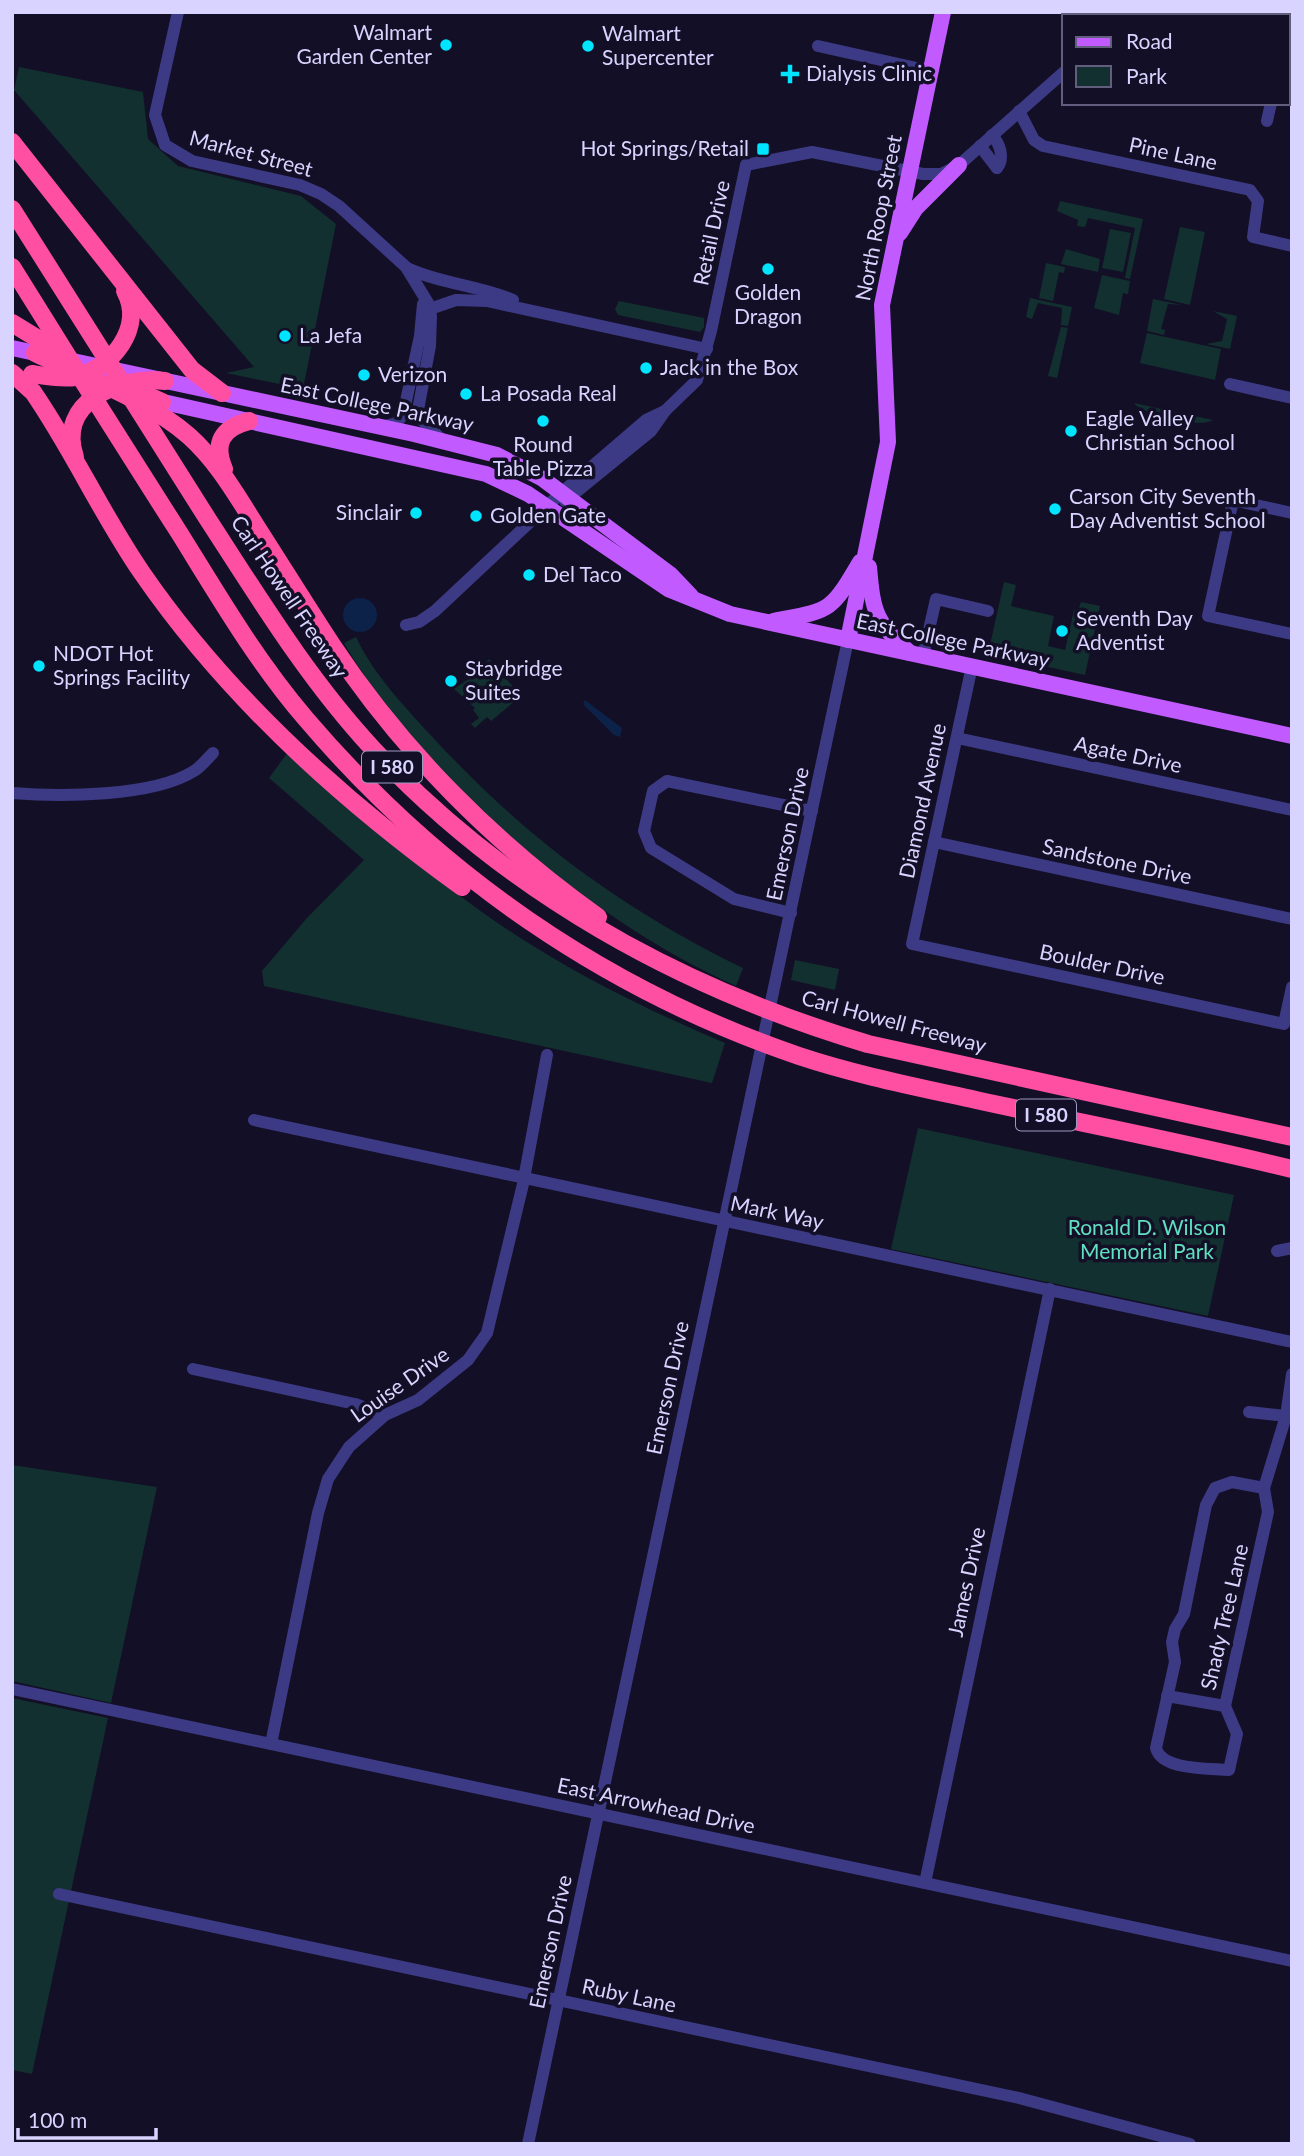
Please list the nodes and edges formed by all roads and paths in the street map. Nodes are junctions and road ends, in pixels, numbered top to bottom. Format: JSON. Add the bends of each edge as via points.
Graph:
{"nodes":[{"id":1,"x":178,"y":12,"type":"edge"},
{"id":2,"x":943,"y":12,"type":"edge"},
{"id":3,"x":818,"y":46,"type":"dead end"},
{"id":4,"x":930,"y":71,"type":"junction"},
{"id":5,"x":1062,"y":74,"type":"edge"},
{"id":6,"x":1271,"y":105,"type":"edge"},
{"id":7,"x":1019,"y":111,"type":"junction"},
{"id":8,"x":1267,"y":121,"type":"dead end"},
{"id":9,"x":992,"y":135,"type":"junction"},
{"id":10,"x":12,"y":142,"type":"edge"},
{"id":11,"x":980,"y":146,"type":"junction"},
{"id":12,"x":959,"y":165,"type":"junction"},
{"id":13,"x":909,"y":171,"type":"junction"},
{"id":14,"x":12,"y":209,"type":"edge"},
{"id":15,"x":895,"y":241,"type":"junction"},
{"id":16,"x":1292,"y":246,"type":"edge"},
{"id":17,"x":12,"y":267,"type":"edge"},
{"id":18,"x":406,"y":267,"type":"junction"},
{"id":19,"x":120,"y":283,"type":"junction"},
{"id":20,"x":425,"y":305,"type":"junction"},
{"id":21,"x":528,"y":309,"type":"junction"},
{"id":22,"x":12,"y":323,"type":"edge"},
{"id":23,"x":12,"y":348,"type":"edge"},
{"id":24,"x":707,"y":349,"type":"junction"},
{"id":25,"x":35,"y":353,"type":"joint"},
{"id":26,"x":88,"y":368,"type":"junction"},
{"id":27,"x":12,"y":372,"type":"edge"},
{"id":28,"x":32,"y":374,"type":"junction"},
{"id":29,"x":165,"y":381,"type":"junction"},
{"id":30,"x":1230,"y":384,"type":"dead end"},
{"id":31,"x":114,"y":386,"type":"junction"},
{"id":32,"x":222,"y":393,"type":"junction"},
{"id":33,"x":1292,"y":398,"type":"edge"},
{"id":34,"x":162,"y":401,"type":"joint"},
{"id":35,"x":249,"y":421,"type":"junction"},
{"id":36,"x":382,"y":427,"type":"junction"},
{"id":37,"x":442,"y":440,"type":"junction"},
{"id":38,"x":78,"y":466,"type":"junction"},
{"id":39,"x":233,"y":488,"type":"junction"},
{"id":40,"x":565,"y":496,"type":"junction"},
{"id":41,"x":548,"y":507,"type":"junction"},
{"id":42,"x":1292,"y":513,"type":"edge"},
{"id":43,"x":867,"y":550,"type":"junction"},
{"id":44,"x":691,"y":596,"type":"junction"},
{"id":45,"x":988,"y":611,"type":"dead end"},
{"id":46,"x":765,"y":622,"type":"junction"},
{"id":47,"x":406,"y":625,"type":"dead end"},
{"id":48,"x":1292,"y":634,"type":"edge"},
{"id":49,"x":848,"y":640,"type":"junction"},
{"id":50,"x":917,"y":654,"type":"junction"},
{"id":51,"x":972,"y":666,"type":"junction"},
{"id":52,"x":1292,"y":736,"type":"edge"},
{"id":53,"x":957,"y":738,"type":"junction"},
{"id":54,"x":213,"y":753,"type":"dead end"},
{"id":55,"x":12,"y":793,"type":"edge"},
{"id":56,"x":1292,"y":810,"type":"edge"},
{"id":57,"x":813,"y":811,"type":"junction"},
{"id":58,"x":934,"y":842,"type":"junction"},
{"id":59,"x":791,"y":913,"type":"junction"},
{"id":60,"x":1292,"y":919,"type":"edge"},
{"id":61,"x":912,"y":944,"type":"joint"},
{"id":62,"x":632,"y":985,"type":"junction"},
{"id":63,"x":704,"y":985,"type":"junction"},
{"id":64,"x":1292,"y":987,"type":"edge"},
{"id":65,"x":547,"y":1055,"type":"dead end"},
{"id":66,"x":254,"y":1121,"type":"dead end"},
{"id":67,"x":1292,"y":1137,"type":"edge"},
{"id":68,"x":1292,"y":1169,"type":"edge"},
{"id":69,"x":524,"y":1177,"type":"junction"},
{"id":70,"x":725,"y":1222,"type":"junction"},
{"id":71,"x":1292,"y":1248,"type":"edge"},
{"id":72,"x":1277,"y":1251,"type":"dead end"},
{"id":73,"x":1050,"y":1289,"type":"junction"},
{"id":74,"x":1292,"y":1342,"type":"edge"},
{"id":75,"x":193,"y":1369,"type":"dead end"},
{"id":76,"x":1292,"y":1374,"type":"edge"},
{"id":77,"x":1249,"y":1412,"type":"dead end"},
{"id":78,"x":386,"y":1415,"type":"junction"},
{"id":79,"x":1286,"y":1416,"type":"junction"},
{"id":80,"x":1264,"y":1488,"type":"junction"},
{"id":81,"x":12,"y":1689,"type":"edge"},
{"id":82,"x":1167,"y":1696,"type":"junction"},
{"id":83,"x":1225,"y":1706,"type":"junction"},
{"id":84,"x":271,"y":1744,"type":"junction"},
{"id":85,"x":598,"y":1814,"type":"junction"},
{"id":86,"x":925,"y":1883,"type":"junction"},
{"id":87,"x":59,"y":1894,"type":"dead end"},
{"id":88,"x":1292,"y":1961,"type":"edge"},
{"id":89,"x":559,"y":2000,"type":"junction"},
{"id":90,"x":528,"y":2144,"type":"edge"},
{"id":91,"x":1190,"y":2144,"type":"edge"}],
"edges":[{"from":1,"to":18,"type":"street","name":"Market Street","via":[[155,115],[165,145],[192,161],[300,185],[321,194]]},
{"from":2,"to":4,"type":"main road","name":"North Roop Street"},
{"from":3,"to":4,"type":"street"},
{"from":4,"to":13,"type":"main road","name":"North Roop Street"},
{"from":5,"to":7,"type":"street"},
{"from":6,"to":8,"type":"street"},
{"from":7,"to":9,"type":"street"},
{"from":7,"to":16,"type":"street","name":"Pine Lane","via":[[1034,140],[1043,146],[1250,190],[1258,201],[1253,237]]},
{"from":9,"to":11,"type":"street"},
{"from":9,"to":11,"type":"street","via":[[1000,144],[998,168]]},
{"from":10,"to":19,"type":"highway"},
{"from":11,"to":12,"type":"street"},
{"from":12,"to":13,"type":"street","via":[[941,174]]},
{"from":12,"to":15,"type":"main road","via":[[916,208]]},
{"from":13,"to":15,"type":"main road","name":"North Roop Street"},
{"from":13,"to":24,"type":"street","name":"Retail Drive","via":[[812,152],[746,165]]},
{"from":14,"to":63,"type":"highway","name":"Carl Howell Freeway","number":"I 580","via":[[293,652],[374,749],[435,808],[534,889],[634,950]]},
{"from":15,"to":43,"type":"main road","name":"North Roop Street","via":[[881,323],[888,442]]},
{"from":17,"to":62,"type":"highway","number":"I 580","via":[[247,641],[304,716],[413,832],[543,932]]},
{"from":18,"to":20,"type":"street","name":"Market Street"},
{"from":18,"to":21,"type":"street","via":[[428,278],[490,291]]},
{"from":19,"to":26,"type":"highway","via":[[128,297],[130,325],[120,348]]},
{"from":19,"to":32,"type":"highway","via":[[192,370]]},
{"from":20,"to":21,"type":"street","via":[[471,299]]},
{"from":20,"to":36,"type":"street","via":[[403,415]]},
{"from":20,"to":37,"type":"street","via":[[432,326],[418,410]]},
{"from":21,"to":24,"type":"street"},
{"from":22,"to":26,"type":"highway"},
{"from":23,"to":25,"type":"main road"},
{"from":24,"to":40,"type":"street","name":"Retail Drive","via":[[697,380],[665,411],[646,420]]},
{"from":25,"to":26,"type":"highway"},
{"from":26,"to":28,"type":"highway","via":[[59,377]]},
{"from":26,"to":29,"type":"main road","name":"East College Parkway"},
{"from":26,"to":31,"type":"highway"},
{"from":27,"to":28,"type":"main road"},
{"from":27,"to":38,"type":"highway","via":[[33,391]]},
{"from":28,"to":31,"type":"main road"},
{"from":29,"to":31,"type":"highway","via":[[143,378]]},
{"from":29,"to":32,"type":"main road","name":"East College Parkway"},
{"from":30,"to":33,"type":"street"},
{"from":31,"to":34,"type":"highway"},
{"from":31,"to":38,"type":"highway","via":[[94,395],[77,418],[72,446]]},
{"from":31,"to":39,"type":"highway","via":[[177,425]]},
{"from":32,"to":36,"type":"main road","name":"East College Parkway"},
{"from":34,"to":35,"type":"main road","name":"East College Parkway"},
{"from":35,"to":39,"type":"highway","via":[[229,428],[219,443],[219,455]]},
{"from":35,"to":41,"type":"main road","name":"East College Parkway","via":[[478,471]]},
{"from":36,"to":37,"type":"main road","name":"East College Parkway"},
{"from":37,"to":40,"type":"main road","name":"East College Parkway","via":[[508,459]]},
{"from":38,"to":62,"type":"highway","via":[[121,542],[158,595],[207,657],[278,732],[361,806],[493,909]]},
{"from":39,"to":63,"type":"highway","via":[[349,670],[447,787],[554,884],[636,944]]},
{"from":40,"to":41,"type":"street","name":"Retail Drive"},
{"from":40,"to":44,"type":"main road","name":"East College Parkway","via":[[671,575]]},
{"from":41,"to":44,"type":"main road","name":"East College Parkway","via":[[663,585]]},
{"from":41,"to":47,"type":"street","via":[[429,617]]},
{"from":42,"to":48,"type":"street","via":[[1233,500],[1208,615]]},
{"from":43,"to":46,"type":"main road","via":[[837,601],[828,608]]},
{"from":43,"to":49,"type":"main road","name":"North Roop Street"},
{"from":43,"to":50,"type":"main road","via":[[872,603],[879,621]]},
{"from":44,"to":46,"type":"main road","name":"East College Parkway","via":[[730,614]]},
{"from":45,"to":50,"type":"street","via":[[936,599]]},
{"from":46,"to":49,"type":"main road","name":"East College Parkway"},
{"from":49,"to":50,"type":"main road","name":"East College Parkway"},
{"from":49,"to":57,"type":"street","name":"Emerson Drive"},
{"from":50,"to":51,"type":"main road","name":"East College Parkway"},
{"from":51,"to":52,"type":"main road","name":"East College Parkway"},
{"from":51,"to":53,"type":"street","name":"Diamond Avenue"},
{"from":53,"to":56,"type":"street","name":"Agate Drive"},
{"from":53,"to":58,"type":"street","name":"Diamond Avenue"},
{"from":54,"to":55,"type":"street","via":[[191,773],[152,785],[84,794]]},
{"from":57,"to":59,"type":"street","name":"Emerson Drive"},
{"from":57,"to":59,"type":"street","via":[[667,781],[653,791],[644,831],[651,848],[729,896]]},
{"from":58,"to":60,"type":"street","name":"Sandstone Drive"},
{"from":58,"to":61,"type":"street","name":"Diamond Avenue"},
{"from":59,"to":70,"type":"street","name":"Emerson Drive"},
{"from":61,"to":64,"type":"street","name":"Boulder Drive","via":[[1284,1024]]},
{"from":62,"to":68,"type":"highway","number":"I 580","via":[[727,1029],[801,1056],[901,1083]]},
{"from":63,"to":67,"type":"highway","name":"Carl Howell Freeway","number":"I 580","via":[[867,1044]]},
{"from":65,"to":69,"type":"street","name":"Louise Drive"},
{"from":66,"to":69,"type":"street","name":"Mark Way"},
{"from":69,"to":70,"type":"street","name":"Mark Way"},
{"from":69,"to":78,"type":"street","name":"Louise Drive","via":[[487,1333],[452,1374]]},
{"from":70,"to":73,"type":"street","name":"Mark Way"},
{"from":70,"to":85,"type":"street","name":"Emerson Drive"},
{"from":71,"to":72,"type":"street"},
{"from":73,"to":74,"type":"street","name":"Mark Way"},
{"from":73,"to":86,"type":"street","name":"James Drive"},
{"from":75,"to":78,"type":"street","via":[[355,1404]]},
{"from":76,"to":79,"type":"street","name":"Shady Tree Lane"},
{"from":77,"to":79,"type":"street"},
{"from":78,"to":84,"type":"street","name":"Louise Drive","via":[[339,1458],[328,1479]]},
{"from":79,"to":80,"type":"street","name":"Shady Tree Lane"},
{"from":80,"to":82,"type":"street","name":"Shady Tree Lane","via":[[1225,1483],[1209,1496],[1184,1614],[1172,1642],[1175,1661]]},
{"from":80,"to":83,"type":"street","name":"Shady Tree Lane","via":[[1268,1512]]},
{"from":81,"to":84,"type":"street","name":"East Arrowhead Drive"},
{"from":82,"to":83,"type":"street"},
{"from":82,"to":83,"type":"street","name":"Shady Tree Lane","via":[[1156,1748],[1167,1762],[1229,1770],[1237,1734]]},
{"from":84,"to":85,"type":"street","name":"East Arrowhead Drive"},
{"from":85,"to":86,"type":"street","name":"East Arrowhead Drive"},
{"from":85,"to":89,"type":"street","name":"Emerson Drive"},
{"from":86,"to":88,"type":"street","name":"East Arrowhead Drive"},
{"from":87,"to":89,"type":"street","name":"Ruby Lane"},
{"from":89,"to":90,"type":"street","name":"Emerson Drive"},
{"from":89,"to":91,"type":"street","name":"Ruby Lane","via":[[1019,2098]]}]}
